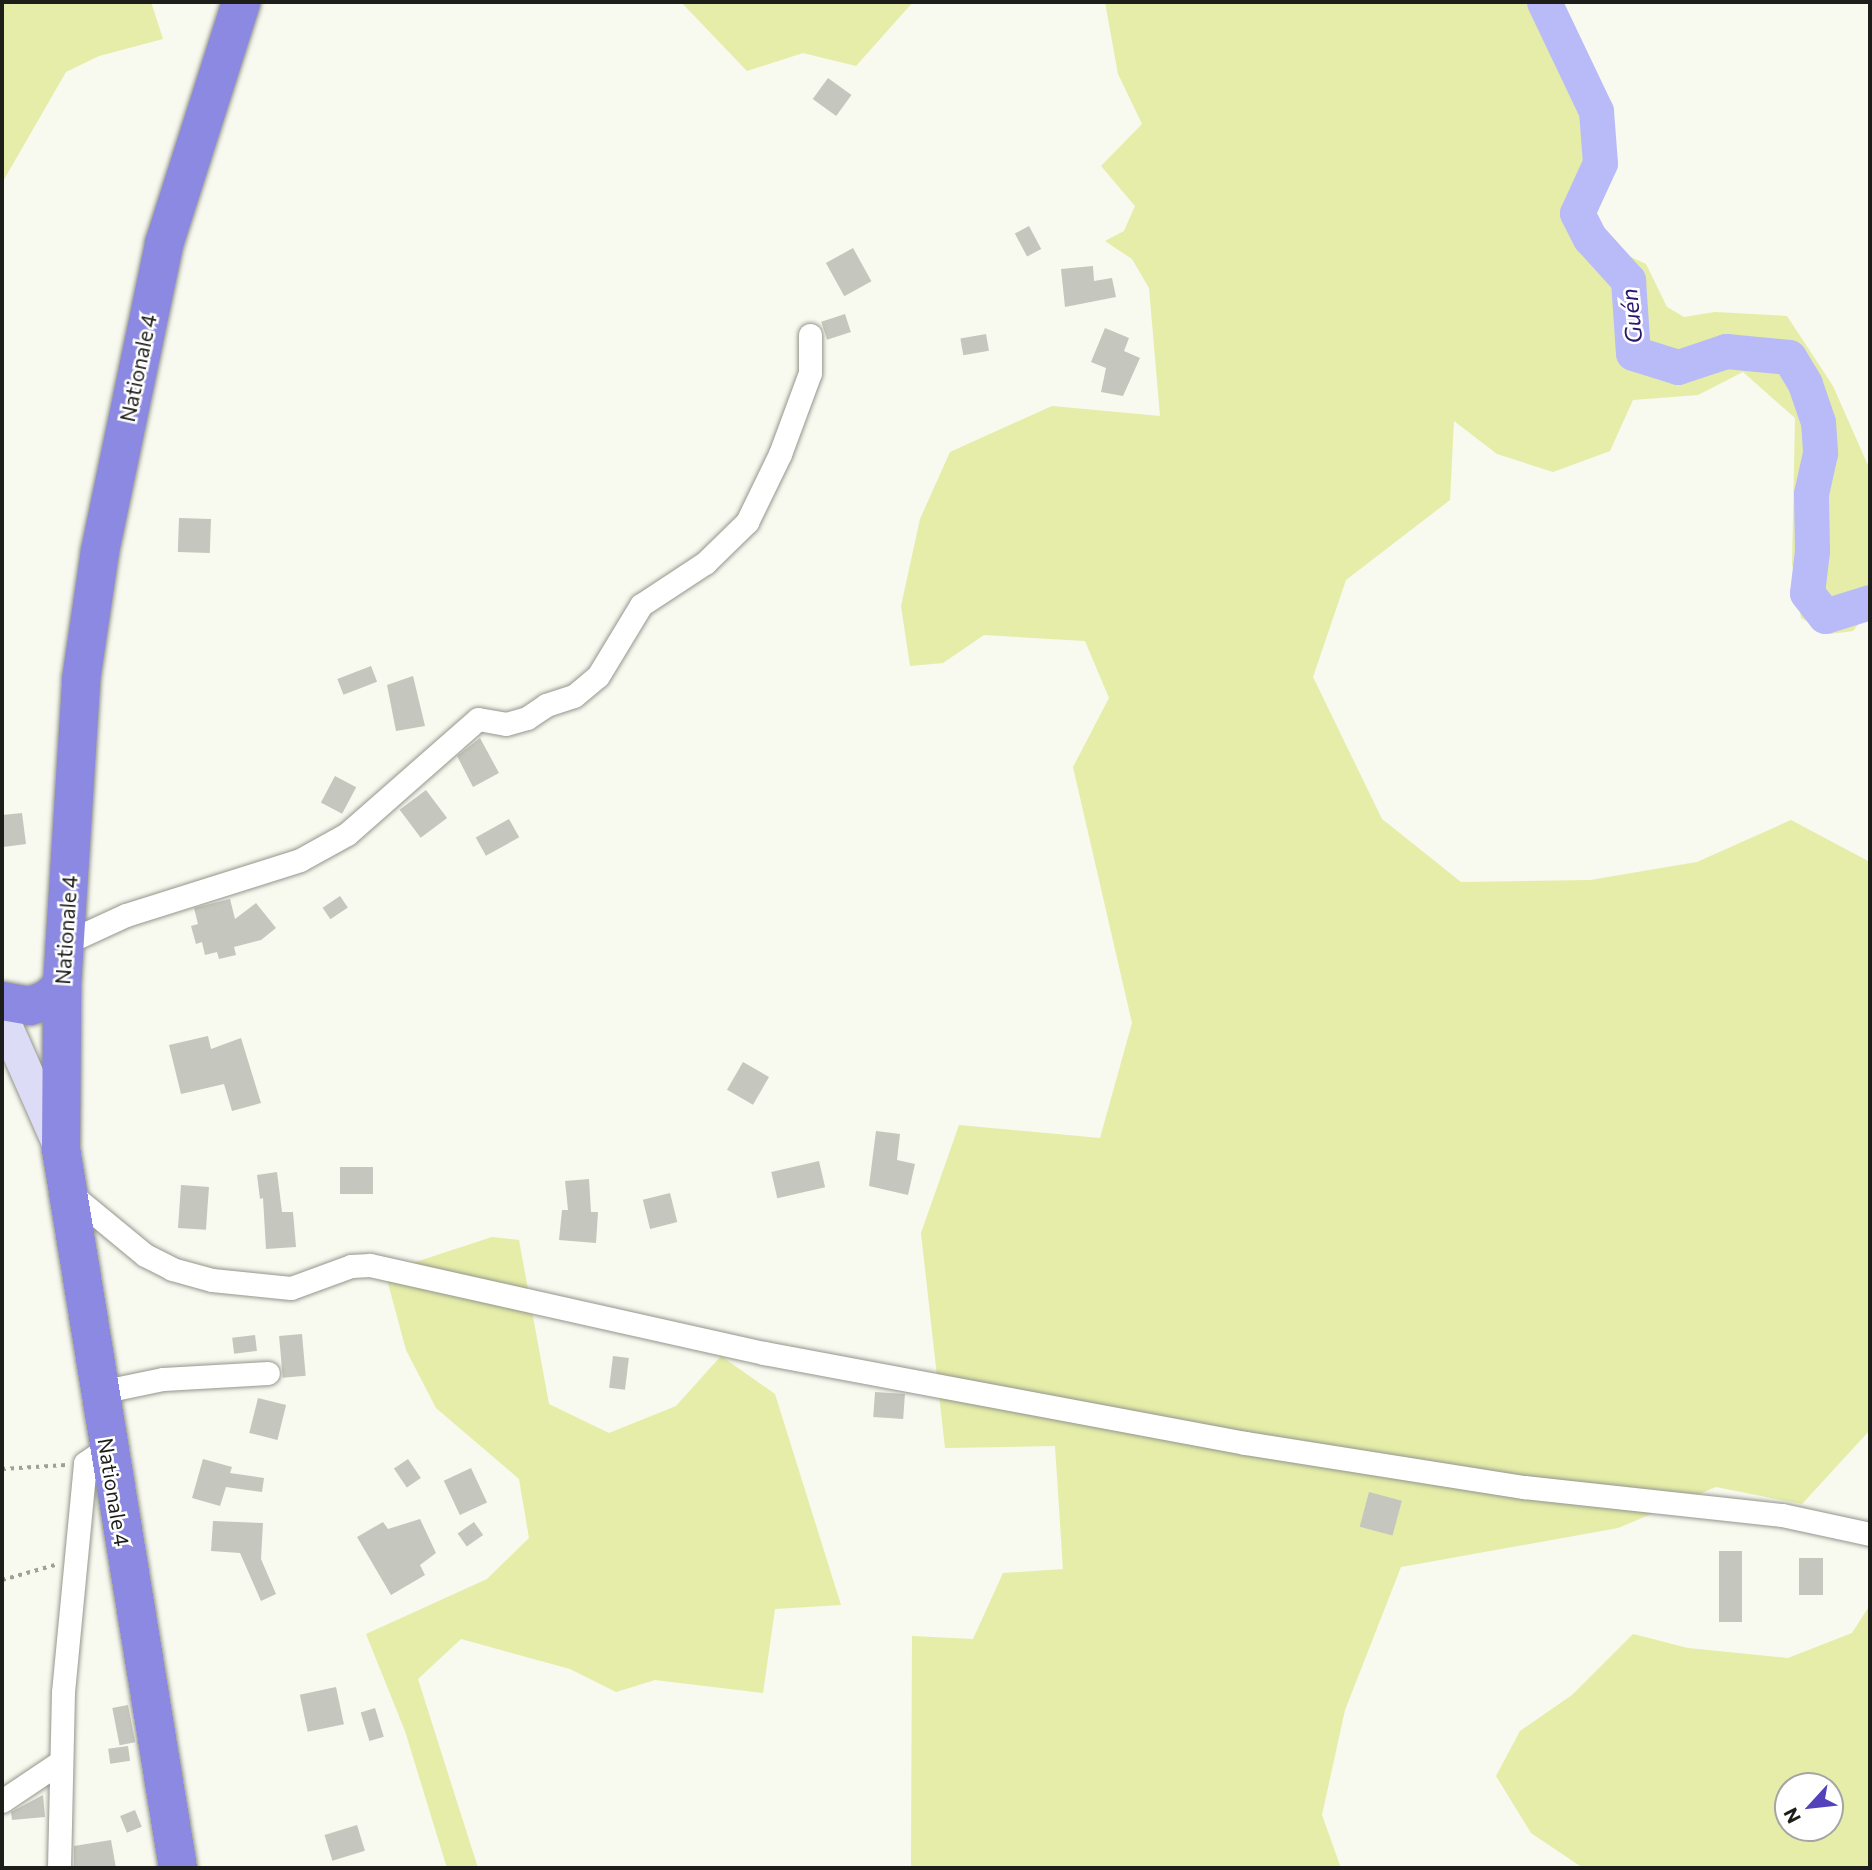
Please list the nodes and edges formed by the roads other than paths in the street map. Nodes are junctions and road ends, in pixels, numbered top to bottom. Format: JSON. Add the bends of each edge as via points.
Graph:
{"nodes":[{"id":1,"x":241,"y":2,"type":"edge"},
{"id":2,"x":810,"y":335,"type":"dead end"},
{"id":3,"x":65,"y":943,"type":"junction"},
{"id":4,"x":62,"y":986,"type":"junction"},
{"id":5,"x":2,"y":1001,"type":"edge"},
{"id":6,"x":2,"y":1016,"type":"edge"},
{"id":7,"x":61,"y":1149,"type":"junction"},
{"id":8,"x":71,"y":1194,"type":"junction"},
{"id":9,"x":268,"y":1373,"type":"dead end"},
{"id":10,"x":100,"y":1392,"type":"junction"},
{"id":11,"x":96,"y":1456,"type":"junction"},
{"id":12,"x":1870,"y":1534,"type":"edge"},
{"id":13,"x":60,"y":1762,"type":"junction"},
{"id":14,"x":2,"y":1801,"type":"edge"},
{"id":15,"x":59,"y":1868,"type":"edge"},
{"id":16,"x":178,"y":1868,"type":"edge"}],
"edges":[{"from":1,"to":3,"type":"highway","name":"Nationale 4","via":[[164,244],[100,551],[81,680]]},
{"from":2,"to":3,"type":"street","via":[[810,373],[780,454],[747,522],[705,563],[641,605],[598,676],[573,695],[527,718],[506,724],[478,719],[347,834],[300,860],[126,915]]},
{"from":3,"to":4,"type":"highway","name":"Nationale 4"},
{"from":4,"to":5,"type":"highway","via":[[30,1006]]},
{"from":4,"to":7,"type":"highway","name":"Nationale 4"},
{"from":6,"to":7,"type":"main road"},
{"from":7,"to":8,"type":"highway","name":"Nationale 4"},
{"from":8,"to":10,"type":"highway","name":"Nationale 4"},
{"from":8,"to":12,"type":"street","via":[[145,1255],[172,1269],[212,1280],[291,1287],[351,1266],[370,1265],[764,1353],[1245,1443],[1524,1487],[1782,1515]]},
{"from":9,"to":10,"type":"street","via":[[163,1378]]},
{"from":10,"to":11,"type":"highway","name":"Nationale 4"},
{"from":11,"to":13,"type":"street","via":[[77,1560]]},
{"from":11,"to":16,"type":"highway","name":"Nationale 4"},
{"from":13,"to":14,"type":"street"},
{"from":13,"to":15,"type":"street"}]}
